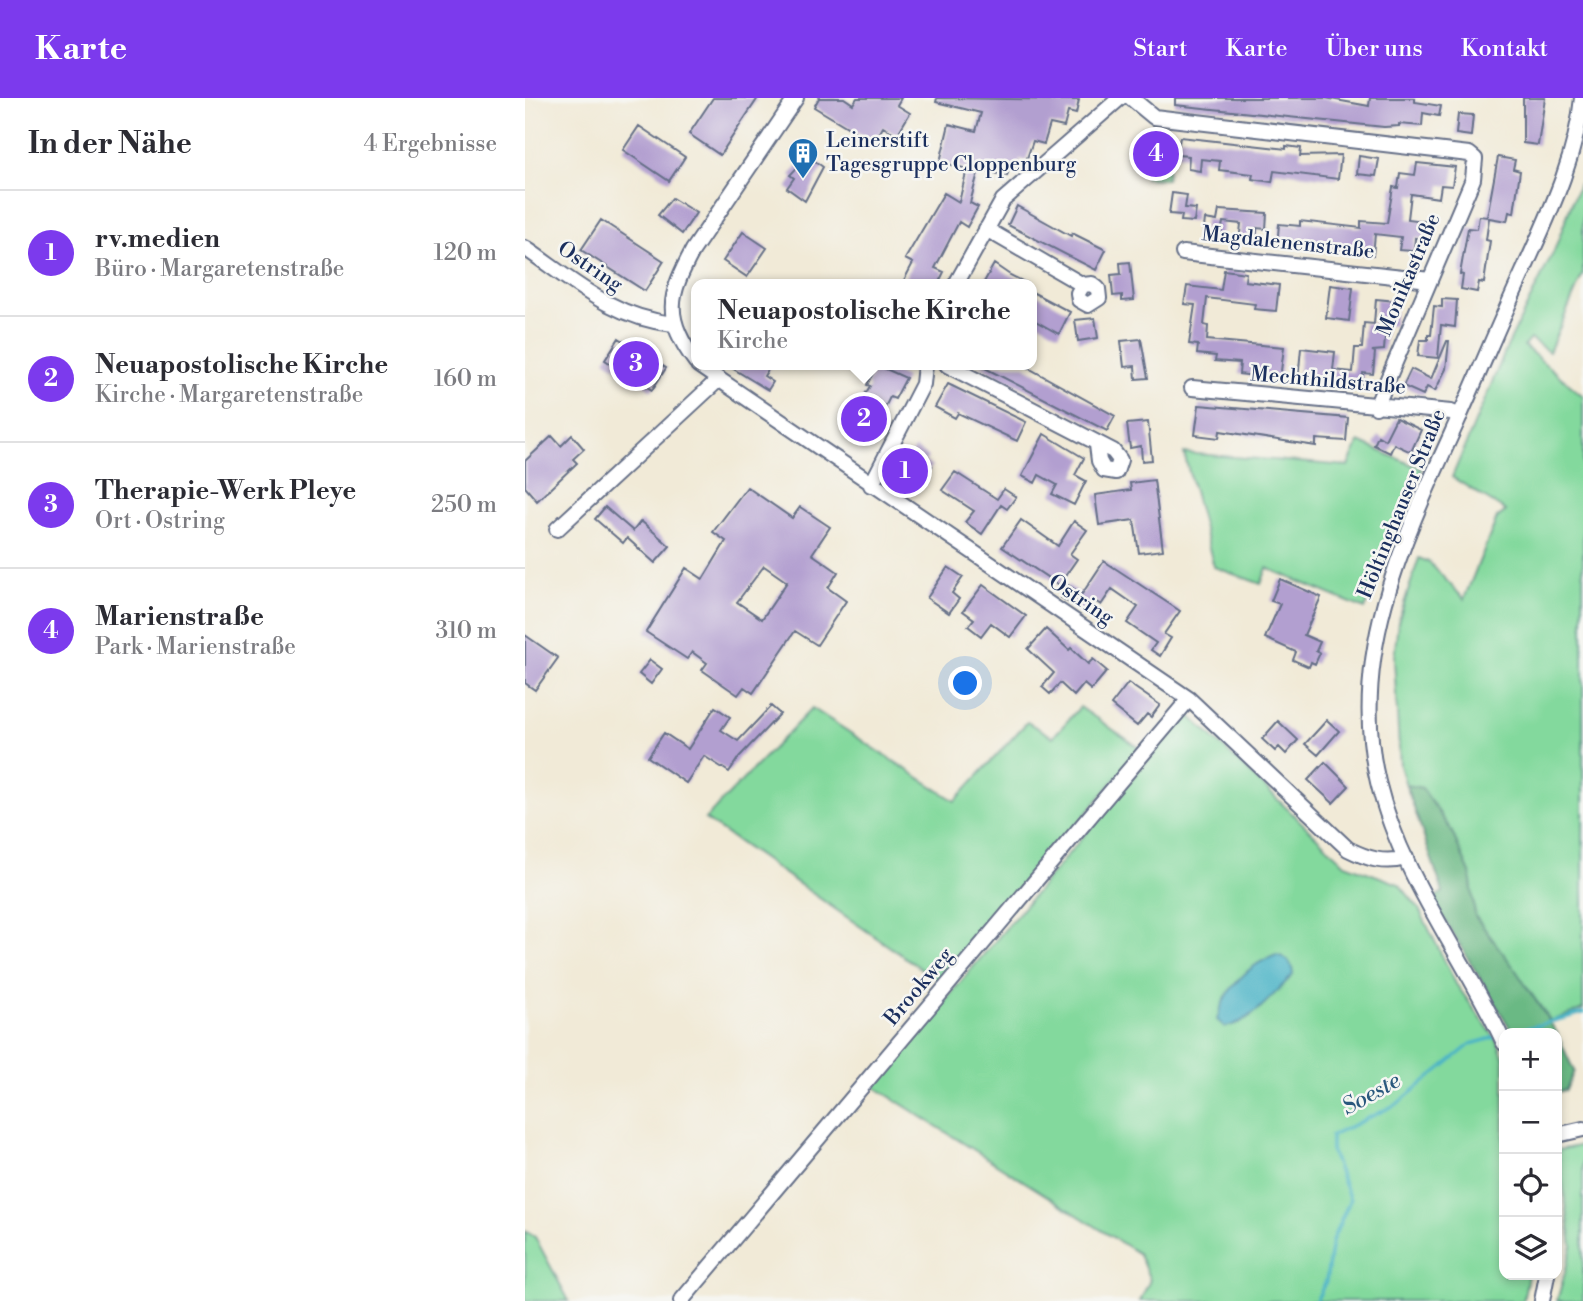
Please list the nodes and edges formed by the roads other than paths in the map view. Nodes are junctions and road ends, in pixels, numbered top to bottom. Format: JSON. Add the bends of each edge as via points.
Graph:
{"nodes":[{"id":1,"x":796,"y":98,"type":"edge"},
{"id":2,"x":1120,"y":98,"type":"edge"},
{"id":3,"x":1131,"y":98,"type":"edge"},
{"id":4,"x":1582,"y":98,"type":"edge"},
{"id":5,"x":986,"y":229,"type":"junction"},
{"id":6,"x":525,"y":248,"type":"edge"},
{"id":7,"x":1183,"y":253,"type":"dead end"},
{"id":8,"x":959,"y":279,"type":"edge"},
{"id":9,"x":1430,"y":280,"type":"junction"},
{"id":10,"x":1083,"y":285,"type":"dead end"},
{"id":11,"x":673,"y":324,"type":"junction"},
{"id":12,"x":691,"y":353,"type":"edge"},
{"id":13,"x":706,"y":370,"type":"edge"},
{"id":14,"x":924,"y":370,"type":"edge"},
{"id":15,"x":956,"y":370,"type":"edge"},
{"id":16,"x":718,"y":380,"type":"junction"},
{"id":17,"x":1192,"y":388,"type":"dead end"},
{"id":18,"x":1376,"y":407,"type":"junction"},
{"id":19,"x":1459,"y":416,"type":"junction"},
{"id":20,"x":1097,"y":445,"type":"dead end"},
{"id":21,"x":871,"y":485,"type":"junction"},
{"id":22,"x":557,"y":529,"type":"dead end"},
{"id":23,"x":1189,"y":699,"type":"junction"},
{"id":24,"x":1406,"y":858,"type":"junction"},
{"id":25,"x":1499,"y":1033,"type":"edge"},
{"id":26,"x":1583,"y":1129,"type":"edge"},
{"id":27,"x":1562,"y":1134,"type":"edge"},
{"id":28,"x":1546,"y":1280,"type":"edge"},
{"id":29,"x":681,"y":1301,"type":"edge"},
{"id":30,"x":1542,"y":1301,"type":"edge"}],
"edges":[{"from":1,"to":11,"type":"street","via":[[692,250],[679,275]]},
{"from":2,"to":5,"type":"street","via":[[1010,192]]},
{"from":3,"to":9,"type":"street","name":"Monikastraße","via":[[1154,117],[1469,154],[1475,159],[1473,179]]},
{"from":4,"to":19,"type":"street","name":"Höltinghauser Straße","via":[[1567,170]]},
{"from":5,"to":8,"type":"street"},
{"from":5,"to":10,"type":"street"},
{"from":6,"to":11,"type":"street","name":"Ostring","via":[[614,310]]},
{"from":7,"to":9,"type":"street","name":"Magdalenenstraße"},
{"from":9,"to":18,"type":"street","name":"Monikastraße"},
{"from":11,"to":12,"type":"street","name":"Ostring"},
{"from":13,"to":16,"type":"street","name":"Ostring"},
{"from":14,"to":21,"type":"street","via":[[923,384]]},
{"from":15,"to":20,"type":"street"},
{"from":16,"to":21,"type":"street","name":"Ostring"},
{"from":16,"to":22,"type":"street"},
{"from":17,"to":18,"type":"street","name":"Mechthildstraße"},
{"from":18,"to":19,"type":"street","name":"Mechthildstraße"},
{"from":19,"to":24,"type":"street","name":"Höltinghauser Straße","via":[[1394,571],[1373,654],[1370,720],[1378,781]]},
{"from":21,"to":23,"type":"street","name":"Ostring"},
{"from":23,"to":24,"type":"street","name":"Ostring","via":[[1348,849],[1368,859],[1391,862]]},
{"from":23,"to":29,"type":"street","name":"Brookweg"},
{"from":24,"to":25,"type":"street","name":"Höltinghauser Straße"},
{"from":26,"to":27,"type":"street"},
{"from":28,"to":30,"type":"street"}]}
